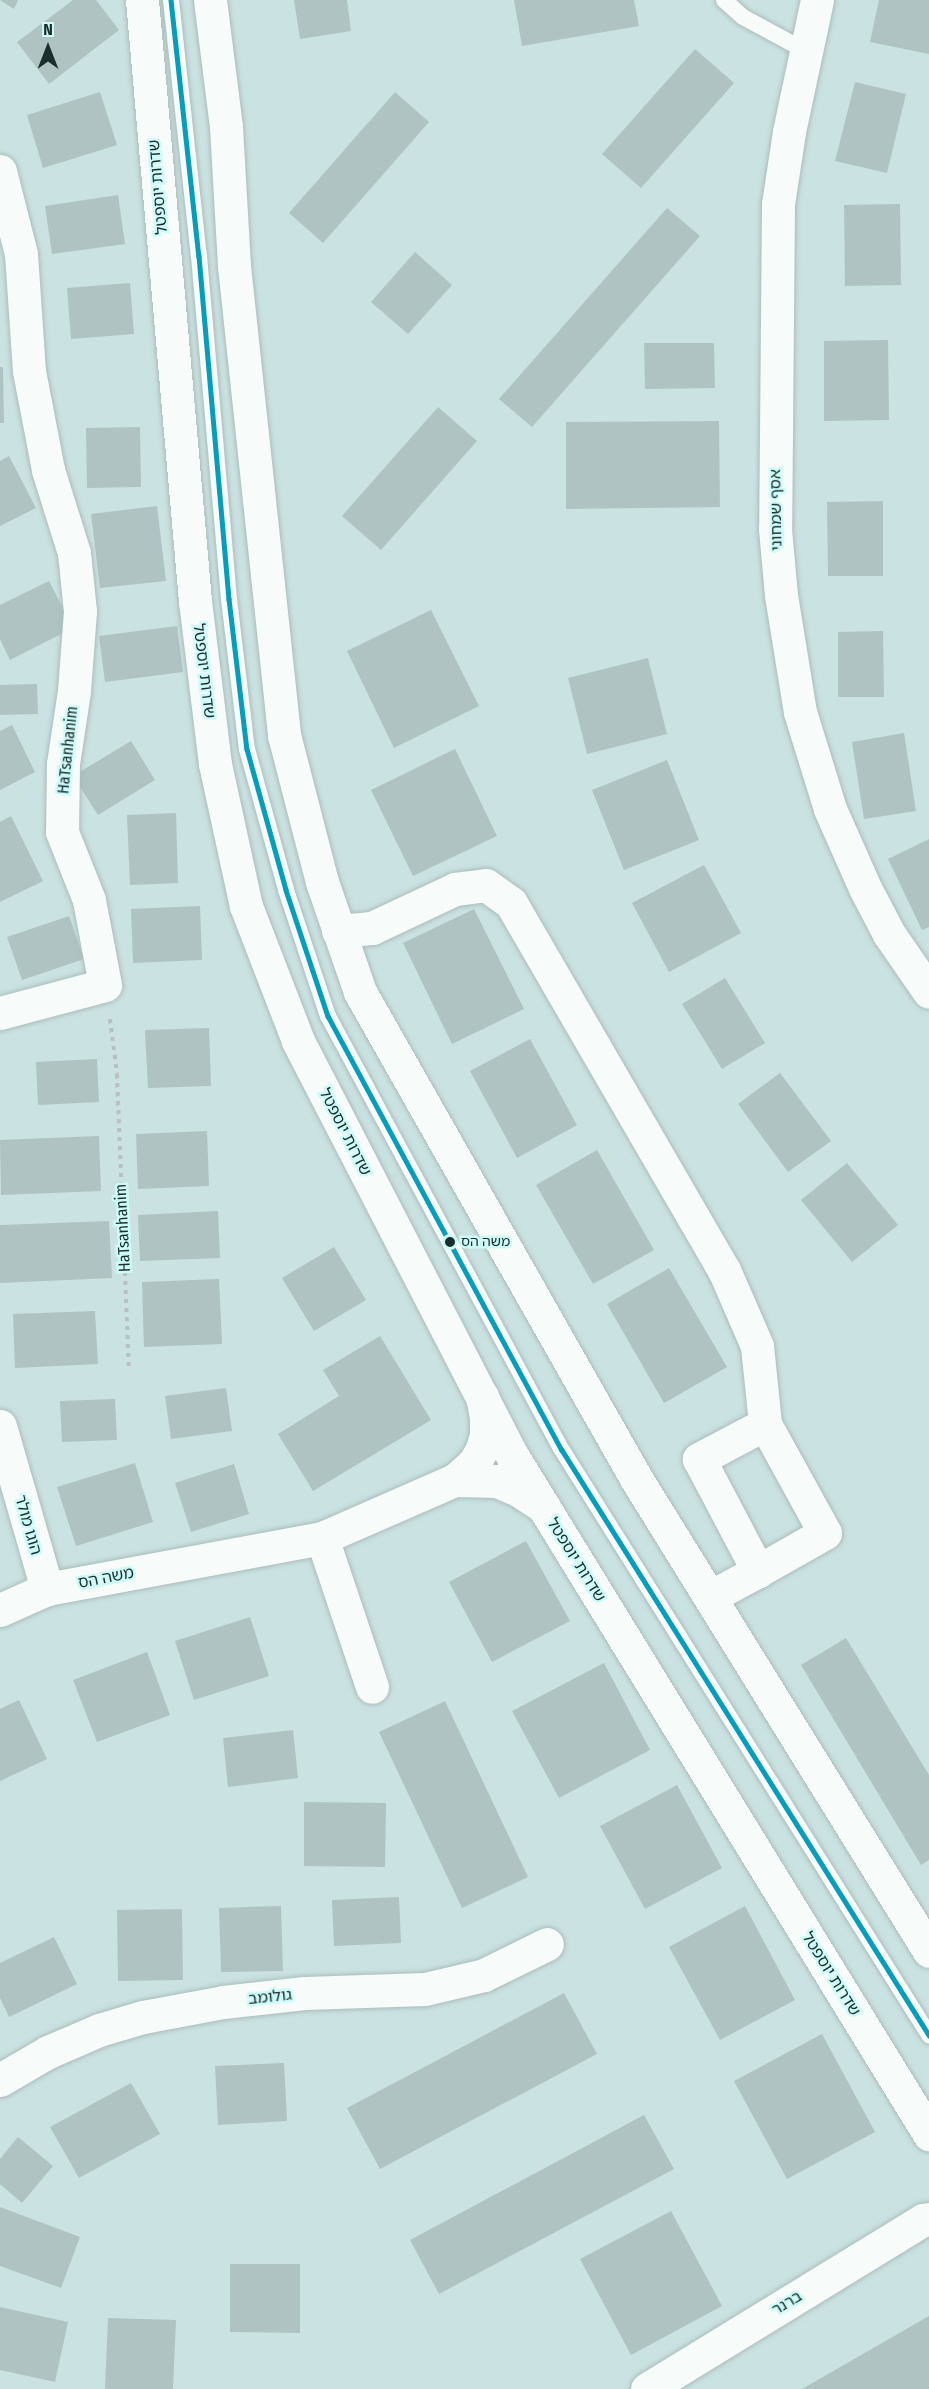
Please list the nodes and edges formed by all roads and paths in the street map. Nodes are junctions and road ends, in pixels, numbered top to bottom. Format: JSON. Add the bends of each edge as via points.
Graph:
{"nodes":[{"id":1,"x":142,"y":0,"type":"edge"},
{"id":2,"x":171,"y":0,"type":"edge"},
{"id":3,"x":210,"y":0,"type":"edge"},
{"id":4,"x":724,"y":0,"type":"edge"},
{"id":5,"x":817,"y":0,"type":"edge"},
{"id":6,"x":806,"y":51,"type":"junction"},
{"id":7,"x":0,"y":171,"type":"edge"},
{"id":8,"x":339,"y":931,"type":"junction"},
{"id":9,"x":105,"y":985,"type":"junction"},
{"id":10,"x":929,"y":992,"type":"edge"},
{"id":11,"x":0,"y":1013,"type":"edge"},
{"id":12,"x":129,"y":1367,"type":"dead end"},
{"id":13,"x":482,"y":1396,"type":"junction"},
{"id":14,"x":765,"y":1424,"type":"junction"},
{"id":15,"x":0,"y":1426,"type":"edge"},
{"id":16,"x":454,"y":1480,"type":"junction"},
{"id":17,"x":544,"y":1507,"type":"junction"},
{"id":18,"x":322,"y":1538,"type":"junction"},
{"id":19,"x":758,"y":1570,"type":"junction"},
{"id":20,"x":47,"y":1589,"type":"junction"},
{"id":21,"x":710,"y":1598,"type":"junction"},
{"id":22,"x":0,"y":1610,"type":"edge"},
{"id":23,"x":372,"y":1687,"type":"dead end"},
{"id":24,"x":547,"y":1944,"type":"dead end"},
{"id":25,"x":929,"y":1951,"type":"edge"},
{"id":26,"x":929,"y":2035,"type":"edge"},
{"id":27,"x":0,"y":2080,"type":"edge"},
{"id":28,"x":929,"y":2134,"type":"edge"},
{"id":29,"x":929,"y":2219,"type":"edge"},
{"id":30,"x":646,"y":2389,"type":"edge"}],
"edges":[{"from":1,"to":13,"type":"street","name":"שדרות יוספטל","via":[[195,602],[216,764],[246,906],[298,1041]]},
{"from":2,"to":26,"type":"lane","via":[[247,749],[286,890],[328,1016],[562,1450]]},
{"from":3,"to":8,"type":"street","via":[[226,127],[234,266],[284,735],[322,882]]},
{"from":4,"to":6,"type":"lane","via":[[743,17]]},
{"from":5,"to":6,"type":"street","name":"אסף שמחוני"},
{"from":6,"to":10,"type":"street","name":"אסף שמחוני","via":[[778,204],[775,529],[782,606],[800,712],[830,809],[865,888]]},
{"from":7,"to":9,"type":"street","name":"HaTsanhanim","via":[[21,254],[29,371],[46,459],[74,553],[80,611],[63,764],[62,832],[89,900]]},
{"from":8,"to":14,"type":"street","via":[[372,928],[455,889],[486,885],[511,903],[724,1270],[757,1346]]},
{"from":8,"to":21,"type":"street","via":[[360,992],[632,1470]]},
{"from":9,"to":11,"type":"street"},
{"from":9,"to":12,"type":"path","name":"HaTsanhanim","via":[[117,1074]]},
{"from":13,"to":16,"type":"street","name":"משה הס","via":[[486,1418],[482,1451]]},
{"from":13,"to":17,"type":"street","name":"שדרות יוספטל"},
{"from":14,"to":19,"type":"street","via":[[699,1459]]},
{"from":14,"to":19,"type":"street","via":[[825,1533]]},
{"from":15,"to":20,"type":"street","name":"הוגו מולר"},
{"from":16,"to":17,"type":"street","name":"משה הס","via":[[497,1481]]},
{"from":16,"to":18,"type":"street","name":"משה הס"},
{"from":17,"to":28,"type":"street","name":"שדרות יוספטל"},
{"from":18,"to":20,"type":"street","name":"משה הס"},
{"from":18,"to":23,"type":"street"},
{"from":19,"to":21,"type":"street"},
{"from":20,"to":22,"type":"street","name":"משה הס"},
{"from":21,"to":25,"type":"street"},
{"from":24,"to":27,"type":"street","name":"גולומב","via":[[484,1975],[425,1989],[305,1993],[223,2002],[143,2017],[99,2030],[48,2052]]},
{"from":29,"to":30,"type":"street","name":"ברנר"}]}
